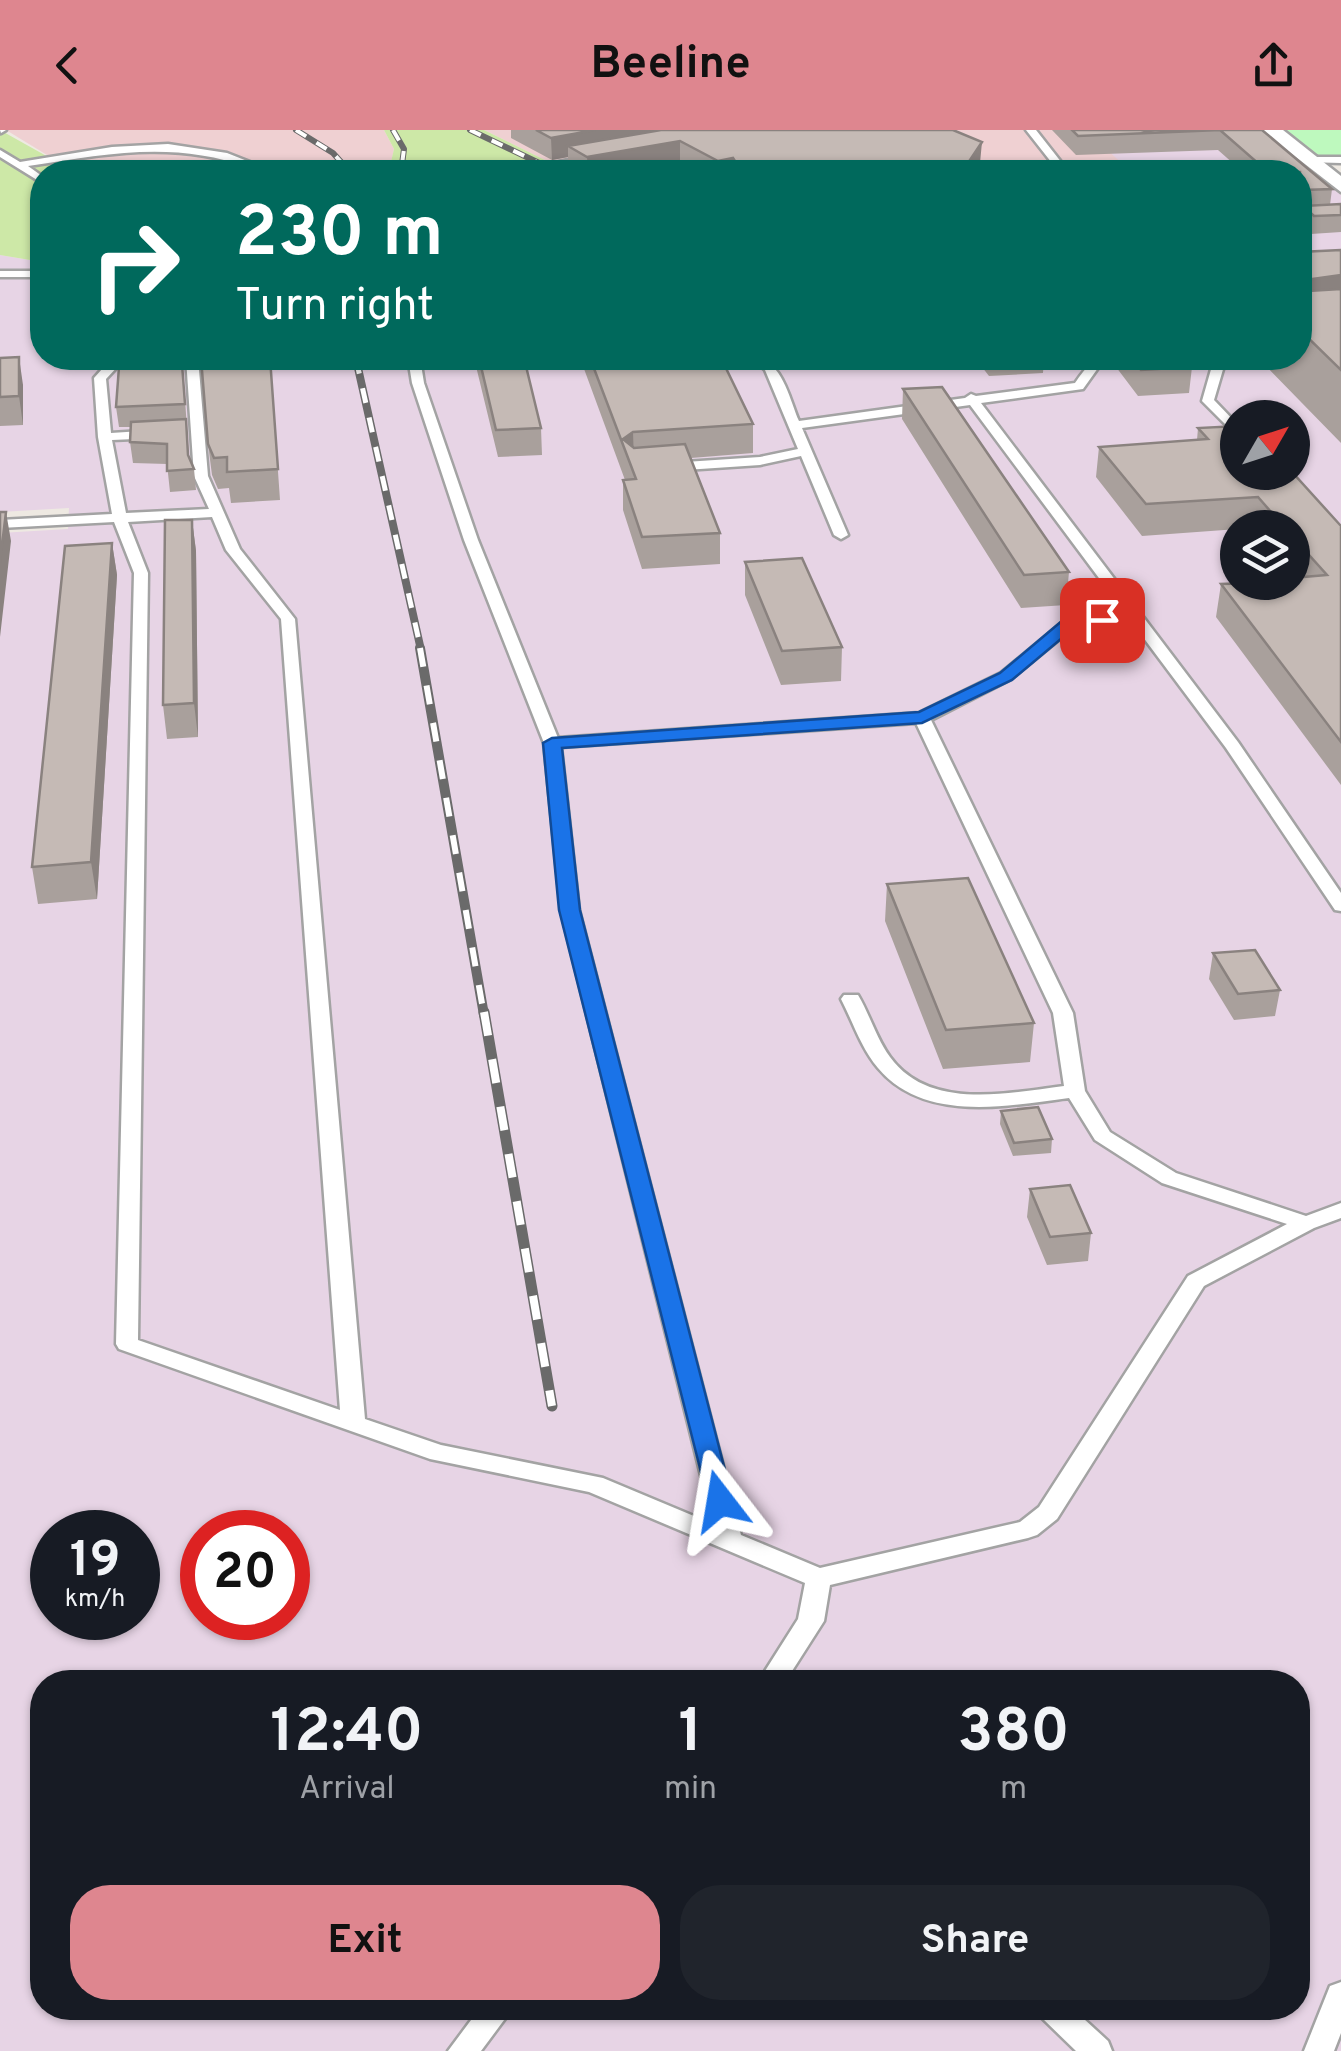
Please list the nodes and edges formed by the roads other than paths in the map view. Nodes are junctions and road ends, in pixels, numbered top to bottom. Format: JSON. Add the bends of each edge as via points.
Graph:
{"nodes":[{"id":1,"x":1031,"y":130,"type":"edge"},
{"id":2,"x":1272,"y":130,"type":"edge"},
{"id":3,"x":0,"y":153,"type":"edge"},
{"id":4,"x":604,"y":156,"type":"edge"},
{"id":5,"x":44,"y":160,"type":"edge"},
{"id":6,"x":247,"y":160,"type":"edge"},
{"id":7,"x":581,"y":160,"type":"edge"},
{"id":8,"x":1055,"y":160,"type":"edge"},
{"id":9,"x":1308,"y":160,"type":"joint"},
{"id":10,"x":1341,"y":160,"type":"edge"},
{"id":11,"x":30,"y":163,"type":"edge"},
{"id":12,"x":1312,"y":163,"type":"edge"},
{"id":13,"x":18,"y":165,"type":"junction"},
{"id":14,"x":30,"y":172,"type":"edge"},
{"id":15,"x":1341,"y":186,"type":"edge"},
{"id":16,"x":0,"y":274,"type":"edge"},
{"id":17,"x":30,"y":274,"type":"edge"},
{"id":18,"x":108,"y":370,"type":"edge"},
{"id":19,"x":193,"y":370,"type":"edge"},
{"id":20,"x":416,"y":370,"type":"edge"},
{"id":21,"x":771,"y":370,"type":"edge"},
{"id":22,"x":1091,"y":370,"type":"edge"},
{"id":23,"x":1217,"y":370,"type":"edge"},
{"id":24,"x":971,"y":398,"type":"junction"},
{"id":25,"x":1220,"y":414,"type":"edge"},
{"id":26,"x":796,"y":425,"type":"junction"},
{"id":27,"x":197,"y":432,"type":"junction"},
{"id":28,"x":104,"y":437,"type":"junction"},
{"id":29,"x":807,"y":450,"type":"junction"},
{"id":30,"x":652,"y":468,"type":"edge"},
{"id":31,"x":216,"y":512,"type":"junction"},
{"id":32,"x":116,"y":516,"type":"junction"},
{"id":33,"x":0,"y":524,"type":"edge"},
{"id":34,"x":841,"y":535,"type":"dead end"},
{"id":35,"x":1134,"y":616,"type":"junction"},
{"id":36,"x":922,"y":718,"type":"junction"},
{"id":37,"x":552,"y":743,"type":"junction"},
{"id":38,"x":1341,"y":906,"type":"edge"},
{"id":39,"x":851,"y":999,"type":"dead end"},
{"id":40,"x":1075,"y":1091,"type":"junction"},
{"id":41,"x":1341,"y":1210,"type":"edge"},
{"id":42,"x":1306,"y":1223,"type":"junction"},
{"id":43,"x":353,"y":1421,"type":"junction"},
{"id":44,"x":729,"y":1538,"type":"junction"},
{"id":45,"x":819,"y":1578,"type":"junction"},
{"id":46,"x":779,"y":1670,"type":"edge"},
{"id":47,"x":1341,"y":1995,"type":"edge"},
{"id":48,"x":488,"y":2020,"type":"edge"},
{"id":49,"x":1064,"y":2020,"type":"edge"},
{"id":50,"x":463,"y":2051,"type":"edge"},
{"id":51,"x":1096,"y":2051,"type":"edge"},
{"id":52,"x":1319,"y":2051,"type":"edge"}],
"edges":[{"from":1,"to":8,"type":"lane"},
{"from":2,"to":9,"type":"street"},
{"from":3,"to":13,"type":"lane"},
{"from":4,"to":7,"type":"lane"},
{"from":5,"to":6,"type":"lane","via":[[158,138],[224,146]]},
{"from":9,"to":10,"type":"lane"},
{"from":11,"to":13,"type":"lane"},
{"from":12,"to":15,"type":"street"},
{"from":13,"to":14,"type":"lane"},
{"from":16,"to":17,"type":"lane"},
{"from":18,"to":28,"type":"lane","via":[[100,378]]},
{"from":19,"to":27,"type":"lane"},
{"from":20,"to":37,"type":"lane","via":[[472,540]]},
{"from":21,"to":26,"type":"lane"},
{"from":22,"to":24,"type":"lane","via":[[1080,386]]},
{"from":23,"to":25,"type":"lane","via":[[1208,401]]},
{"from":24,"to":26,"type":"lane"},
{"from":24,"to":35,"type":"lane"},
{"from":26,"to":29,"type":"lane"},
{"from":27,"to":28,"type":"lane"},
{"from":27,"to":31,"type":"lane","via":[[200,476]]},
{"from":28,"to":32,"type":"lane"},
{"from":29,"to":30,"type":"lane","via":[[760,462]]},
{"from":29,"to":34,"type":"lane"},
{"from":31,"to":32,"type":"lane"},
{"from":31,"to":43,"type":"lane","via":[[233,550],[288,618]]},
{"from":32,"to":33,"type":"lane"},
{"from":32,"to":43,"type":"lane","via":[[141,573],[127,1344]]},
{"from":35,"to":36,"type":"lane","via":[[1070,624],[1006,676]]},
{"from":35,"to":38,"type":"lane"},
{"from":36,"to":37,"type":"lane"},
{"from":36,"to":40,"type":"lane","via":[[1063,1013]]},
{"from":37,"to":44,"type":"lane","via":[[570,910]]},
{"from":39,"to":40,"type":"lane","via":[[885,1066],[954,1103]]},
{"from":40,"to":42,"type":"lane","via":[[1102,1136],[1168,1178]]},
{"from":41,"to":42,"type":"lane"},
{"from":42,"to":45,"type":"lane","via":[[1196,1281],[1048,1513],[1028,1529]]},
{"from":43,"to":44,"type":"lane","via":[[438,1453],[594,1484]]},
{"from":44,"to":45,"type":"lane"},
{"from":45,"to":46,"type":"lane","via":[[810,1621]]},
{"from":47,"to":52,"type":"lane"},
{"from":48,"to":50,"type":"lane"},
{"from":49,"to":51,"type":"lane"}]}
